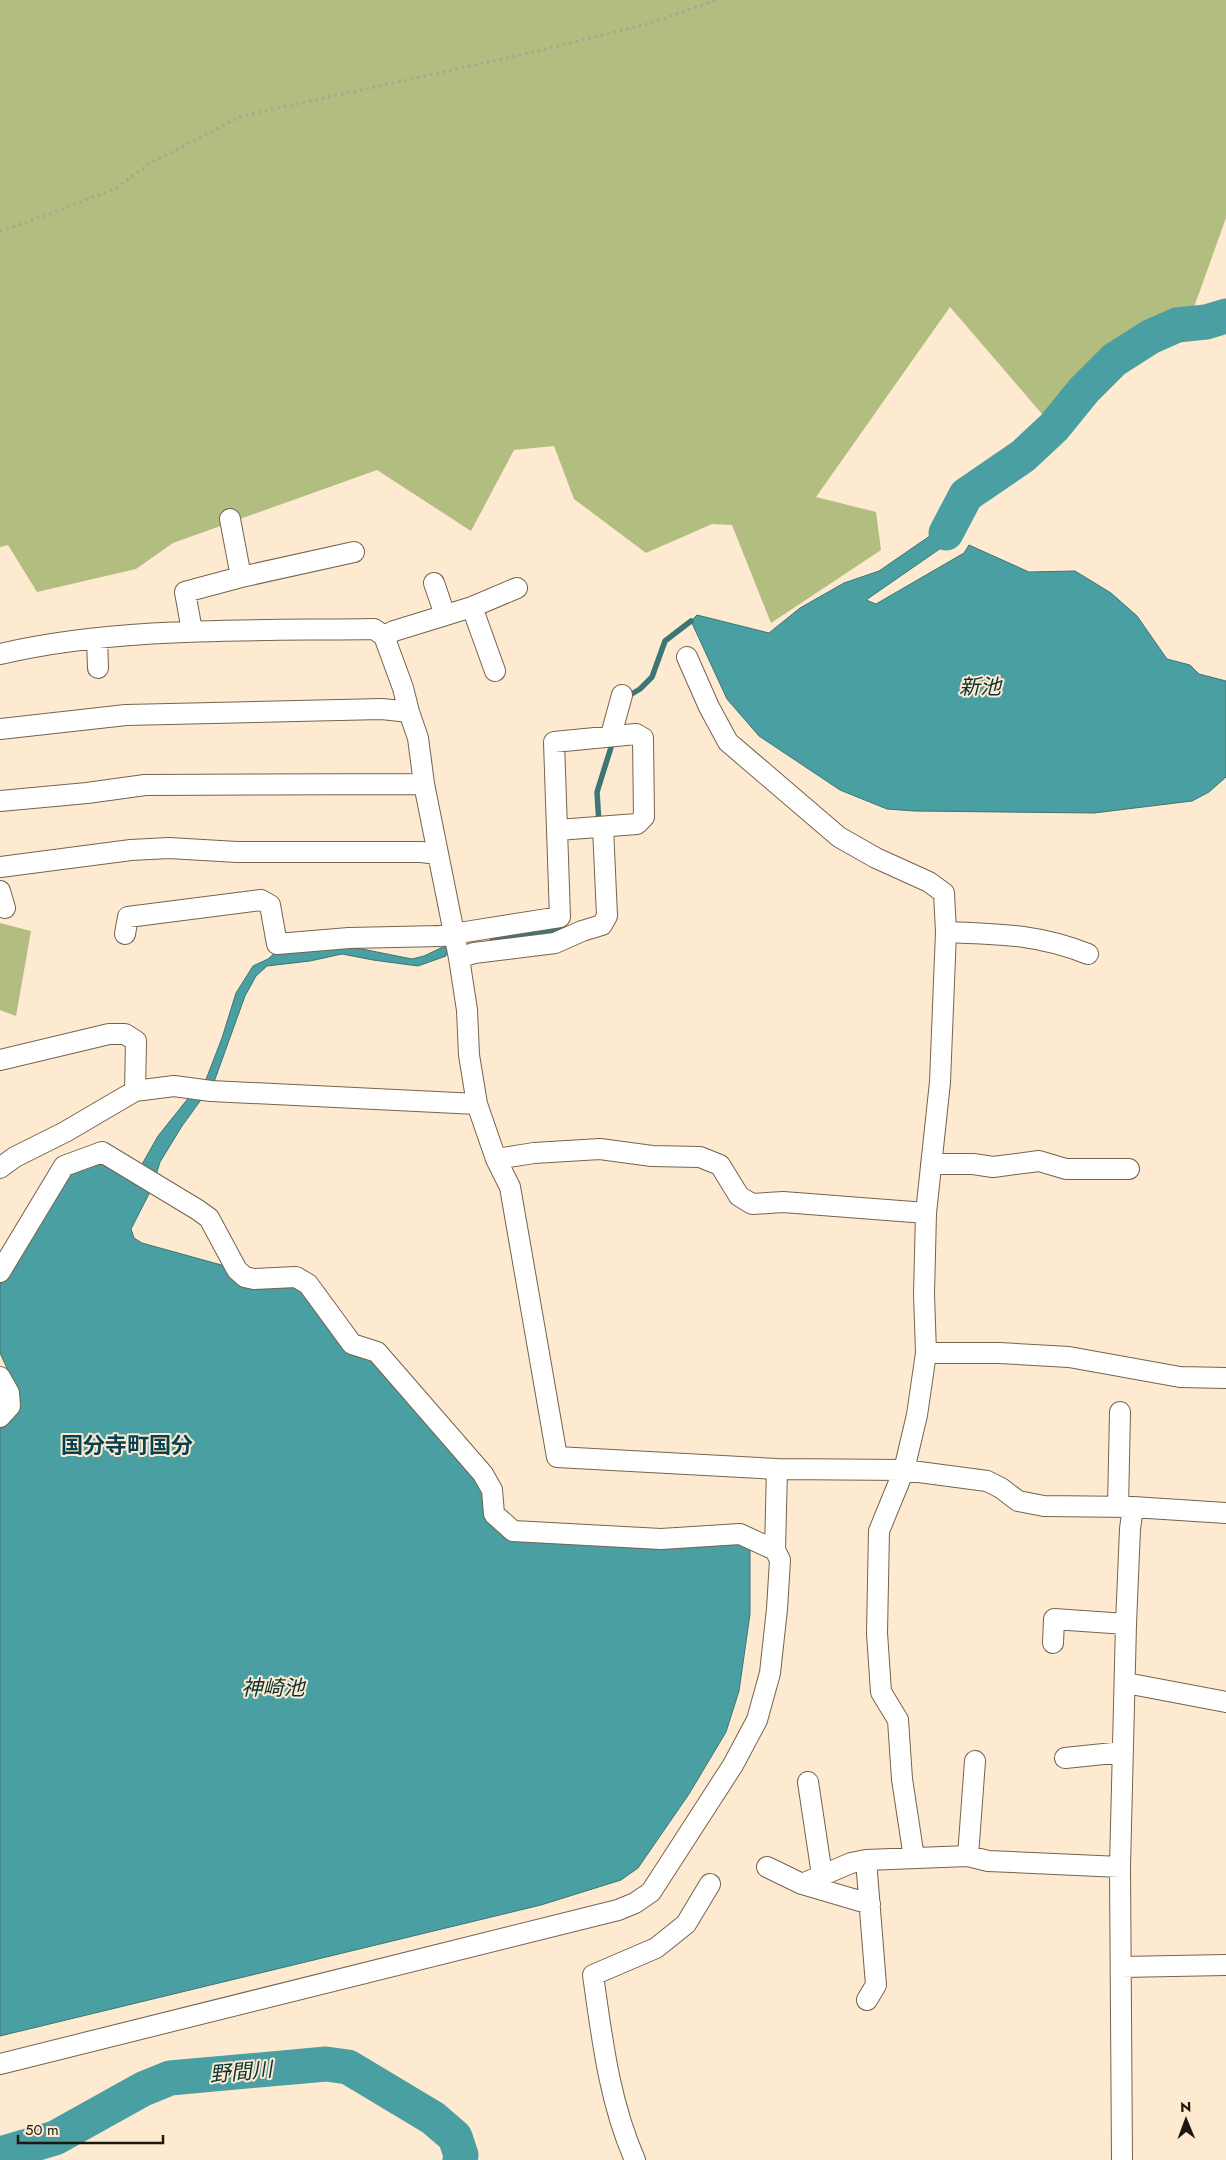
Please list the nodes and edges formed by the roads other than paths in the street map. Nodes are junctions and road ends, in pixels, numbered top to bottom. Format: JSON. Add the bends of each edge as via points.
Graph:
{"nodes":[{"id":1,"x":230,"y":519,"type":"dead end"},
{"id":2,"x":354,"y":552,"type":"dead end"},
{"id":3,"x":240,"y":577,"type":"junction"},
{"id":4,"x":434,"y":583,"type":"dead end"},
{"id":5,"x":517,"y":588,"type":"dead end"},
{"id":6,"x":472,"y":607,"type":"junction"},
{"id":7,"x":445,"y":615,"type":"junction"},
{"id":8,"x":192,"y":632,"type":"junction"},
{"id":9,"x":384,"y":636,"type":"junction"},
{"id":10,"x":97,"y":639,"type":"junction"},
{"id":11,"x":0,"y":654,"type":"edge"},
{"id":12,"x":687,"y":658,"type":"dead end"},
{"id":13,"x":98,"y":668,"type":"dead end"},
{"id":14,"x":495,"y":671,"type":"dead end"},
{"id":15,"x":622,"y":695,"type":"dead end"},
{"id":16,"x":409,"y":712,"type":"junction"},
{"id":17,"x":0,"y":728,"type":"edge"},
{"id":18,"x":611,"y":735,"type":"junction"},
{"id":19,"x":424,"y":784,"type":"junction"},
{"id":20,"x":0,"y":801,"type":"edge"},
{"id":21,"x":603,"y":827,"type":"junction"},
{"id":22,"x":558,"y":830,"type":"junction"},
{"id":23,"x":438,"y":854,"type":"junction"},
{"id":24,"x":0,"y":867,"type":"edge"},
{"id":25,"x":946,"y":932,"type":"junction"},
{"id":26,"x":125,"y":934,"type":"dead end"},
{"id":27,"x":457,"y":947,"type":"junction"},
{"id":28,"x":1088,"y":954,"type":"dead end"},
{"id":29,"x":0,"y":1060,"type":"edge"},
{"id":30,"x":135,"y":1091,"type":"junction"},
{"id":31,"x":477,"y":1104,"type":"junction"},
{"id":32,"x":496,"y":1159,"type":"junction"},
{"id":33,"x":931,"y":1164,"type":"junction"},
{"id":34,"x":0,"y":1168,"type":"edge"},
{"id":35,"x":1129,"y":1169,"type":"dead end"},
{"id":36,"x":926,"y":1213,"type":"junction"},
{"id":37,"x":0,"y":1272,"type":"edge"},
{"id":38,"x":926,"y":1353,"type":"junction"},
{"id":39,"x":0,"y":1377,"type":"edge"},
{"id":40,"x":1226,"y":1378,"type":"edge"},
{"id":41,"x":1120,"y":1412,"type":"dead end"},
{"id":42,"x":0,"y":1417,"type":"edge"},
{"id":43,"x":777,"y":1469,"type":"junction"},
{"id":44,"x":904,"y":1470,"type":"junction"},
{"id":45,"x":1126,"y":1507,"type":"junction"},
{"id":46,"x":1226,"y":1513,"type":"edge"},
{"id":47,"x":775,"y":1550,"type":"junction"},
{"id":48,"x":1126,"y":1624,"type":"junction"},
{"id":49,"x":1053,"y":1643,"type":"dead end"},
{"id":50,"x":1126,"y":1683,"type":"junction"},
{"id":51,"x":1226,"y":1702,"type":"edge"},
{"id":52,"x":1123,"y":1752,"type":"junction"},
{"id":53,"x":1065,"y":1758,"type":"dead end"},
{"id":54,"x":975,"y":1761,"type":"dead end"},
{"id":55,"x":808,"y":1782,"type":"dead end"},
{"id":56,"x":968,"y":1856,"type":"junction"},
{"id":57,"x":914,"y":1858,"type":"junction"},
{"id":58,"x":866,"y":1860,"type":"junction"},
{"id":59,"x":767,"y":1867,"type":"dead end"},
{"id":60,"x":1120,"y":1867,"type":"junction"},
{"id":61,"x":822,"y":1875,"type":"junction"},
{"id":62,"x":710,"y":1884,"type":"dead end"},
{"id":63,"x":802,"y":1884,"type":"junction"},
{"id":64,"x":870,"y":1904,"type":"junction"},
{"id":65,"x":1226,"y":1965,"type":"edge"},
{"id":66,"x":1121,"y":1967,"type":"junction"},
{"id":67,"x":867,"y":2000,"type":"dead end"},
{"id":68,"x":0,"y":2064,"type":"edge"},
{"id":69,"x":635,"y":2160,"type":"edge"},
{"id":70,"x":1122,"y":2160,"type":"edge"}],
"edges":[{"from":1,"to":3,"type":"street"},
{"from":2,"to":3,"type":"street"},
{"from":3,"to":8,"type":"street","via":[[185,592]]},
{"from":4,"to":7,"type":"street"},
{"from":5,"to":6,"type":"street"},
{"from":6,"to":7,"type":"street"},
{"from":6,"to":14,"type":"street"},
{"from":7,"to":9,"type":"street"},
{"from":8,"to":9,"type":"street","via":[[374,629]]},
{"from":8,"to":10,"type":"street"},
{"from":9,"to":16,"type":"street"},
{"from":10,"to":11,"type":"street"},
{"from":10,"to":13,"type":"street"},
{"from":12,"to":25,"type":"street","via":[[728,742],[839,837],[930,882],[944,893]]},
{"from":15,"to":18,"type":"street"},
{"from":16,"to":17,"type":"street","via":[[382,709],[126,715]]},
{"from":16,"to":19,"type":"street","via":[[418,738]]},
{"from":18,"to":21,"type":"street","via":[[636,734],[643,738],[644,817],[638,824]]},
{"from":18,"to":22,"type":"street","via":[[554,742]]},
{"from":19,"to":20,"type":"street","via":[[145,784]]},
{"from":19,"to":23,"type":"street"},
{"from":21,"to":22,"type":"street"},
{"from":21,"to":27,"type":"street","via":[[607,916],[602,925],[555,944],[474,953]]},
{"from":22,"to":27,"type":"street","via":[[560,917]]},
{"from":23,"to":24,"type":"street","via":[[236,852],[169,848]]},
{"from":23,"to":27,"type":"street"},
{"from":25,"to":28,"type":"street","via":[[1020,935],[1064,944]]},
{"from":25,"to":33,"type":"street","via":[[940,1082]]},
{"from":26,"to":27,"type":"street","via":[[128,917],[261,900],[270,905],[277,944],[440,936]]},
{"from":27,"to":31,"type":"street"},
{"from":29,"to":30,"type":"street","via":[[109,1034],[125,1034],[136,1041]]},
{"from":30,"to":31,"type":"street","via":[[174,1086]]},
{"from":30,"to":34,"type":"street"},
{"from":31,"to":32,"type":"street"},
{"from":32,"to":36,"type":"street","via":[[534,1153],[600,1150],[700,1157],[720,1165],[740,1196],[752,1204],[783,1202]]},
{"from":32,"to":43,"type":"street","via":[[510,1187],[557,1457]]},
{"from":33,"to":35,"type":"street","via":[[994,1167],[1039,1161],[1066,1169]]},
{"from":33,"to":36,"type":"street"},
{"from":36,"to":38,"type":"street"},
{"from":37,"to":47,"type":"street","via":[[64,1166],[102,1152],[209,1218],[237,1270],[245,1277],[296,1277],[308,1284],[352,1344],[378,1352],[483,1474],[492,1490],[494,1514],[512,1531],[661,1538],[740,1534]]},
{"from":38,"to":40,"type":"street","via":[[1069,1357],[1180,1377]]},
{"from":38,"to":44,"type":"street","via":[[917,1415]]},
{"from":39,"to":42,"type":"street","via":[[9,1394],[10,1406]]},
{"from":41,"to":45,"type":"street"},
{"from":43,"to":44,"type":"street"},
{"from":43,"to":47,"type":"street"},
{"from":44,"to":45,"type":"street","via":[[987,1481],[1018,1501],[1036,1504]]},
{"from":44,"to":57,"type":"street","via":[[878,1531],[877,1633],[880,1692],[898,1720],[902,1779]]},
{"from":45,"to":46,"type":"street"},
{"from":45,"to":48,"type":"street","via":[[1130,1529]]},
{"from":47,"to":68,"type":"street","via":[[780,1560],[777,1609],[770,1672],[757,1720],[733,1765],[651,1892],[635,1903],[618,1910]]},
{"from":48,"to":49,"type":"street","via":[[1054,1619]]},
{"from":48,"to":50,"type":"street"},
{"from":50,"to":51,"type":"street"},
{"from":50,"to":52,"type":"street"},
{"from":52,"to":53,"type":"street"},
{"from":52,"to":60,"type":"street"},
{"from":54,"to":56,"type":"street"},
{"from":55,"to":61,"type":"street"},
{"from":56,"to":57,"type":"street"},
{"from":56,"to":60,"type":"street","via":[[988,1861]]},
{"from":57,"to":58,"type":"street"},
{"from":58,"to":61,"type":"street"},
{"from":58,"to":64,"type":"street"},
{"from":59,"to":63,"type":"street"},
{"from":60,"to":66,"type":"street"},
{"from":61,"to":63,"type":"street"},
{"from":62,"to":69,"type":"street","via":[[686,1924],[656,1948],[593,1975],[608,2078],[624,2136]]},
{"from":63,"to":64,"type":"street"},
{"from":64,"to":67,"type":"street","via":[[876,1986]]},
{"from":65,"to":66,"type":"street"},
{"from":66,"to":70,"type":"street"}]}
